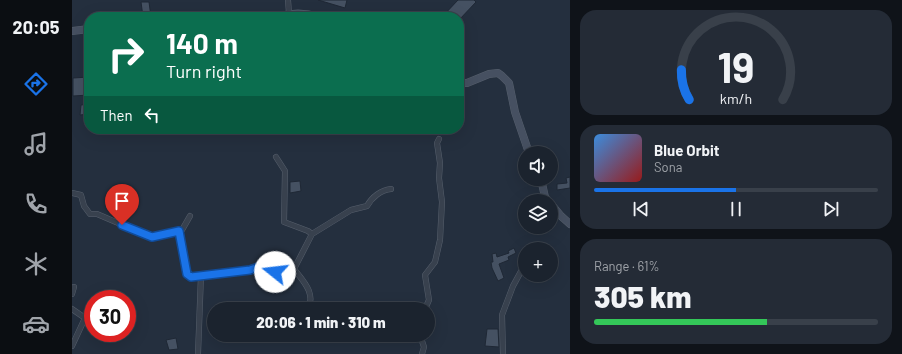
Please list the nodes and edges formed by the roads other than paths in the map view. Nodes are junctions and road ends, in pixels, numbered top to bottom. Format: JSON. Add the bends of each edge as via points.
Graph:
{"nodes":[{"id":1,"x":288,"y":0,"type":"edge"},
{"id":2,"x":289,"y":12,"type":"edge"},
{"id":3,"x":84,"y":30,"type":"edge"},
{"id":4,"x":72,"y":31,"type":"edge"},
{"id":5,"x":464,"y":83,"type":"edge"},
{"id":6,"x":439,"y":139,"type":"dead end"},
{"id":7,"x":527,"y":146,"type":"edge"},
{"id":8,"x":276,"y":157,"type":"dead end"},
{"id":9,"x":391,"y":189,"type":"dead end"},
{"id":10,"x":72,"y":193,"type":"edge"},
{"id":11,"x":558,"y":212,"type":"edge"},
{"id":12,"x":190,"y":216,"type":"dead end"},
{"id":13,"x":570,"y":224,"type":"edge"},
{"id":14,"x":179,"y":231,"type":"junction"},
{"id":15,"x":312,"y":234,"type":"junction"},
{"id":16,"x":294,"y":269,"type":"junction"},
{"id":17,"x":201,"y":275,"type":"junction"},
{"id":18,"x":518,"y":277,"type":"edge"},
{"id":19,"x":74,"y":287,"type":"dead end"},
{"id":20,"x":72,"y":294,"type":"edge"},
{"id":21,"x":310,"y":302,"type":"edge"},
{"id":22,"x":428,"y":302,"type":"edge"},
{"id":23,"x":72,"y":309,"type":"edge"},
{"id":24,"x":422,"y":342,"type":"edge"},
{"id":25,"x":72,"y":346,"type":"edge"},
{"id":26,"x":198,"y":354,"type":"edge"},
{"id":27,"x":422,"y":354,"type":"edge"},
{"id":28,"x":503,"y":354,"type":"edge"}],
"edges":[{"from":1,"to":2,"type":"street"},
{"from":3,"to":4,"type":"street"},
{"from":5,"to":7,"type":"street","via":[[490,74],[498,73],[502,76],[509,83],[515,112]]},
{"from":6,"to":22,"type":"street","via":[[437,143],[442,202],[440,240],[435,262],[425,275]]},
{"from":8,"to":15,"type":"street","via":[[285,171],[284,222]]},
{"from":9,"to":15,"type":"street","via":[[384,190],[370,200],[367,206],[351,210]]},
{"from":10,"to":14,"type":"street","via":[[81,195],[90,214],[97,214],[152,237]]},
{"from":11,"to":13,"type":"street"},
{"from":12,"to":14,"type":"street"},
{"from":14,"to":17,"type":"street","via":[[187,274],[191,277]]},
{"from":15,"to":16,"type":"street"},
{"from":16,"to":17,"type":"street","via":[[270,271],[264,265],[250,270]]},
{"from":16,"to":21,"type":"street","via":[[310,290]]},
{"from":17,"to":26,"type":"street"},
{"from":18,"to":28,"type":"street","via":[[502,315]]},
{"from":19,"to":20,"type":"street"},
{"from":23,"to":25,"type":"street","via":[[85,318]]},
{"from":24,"to":27,"type":"street"}]}
